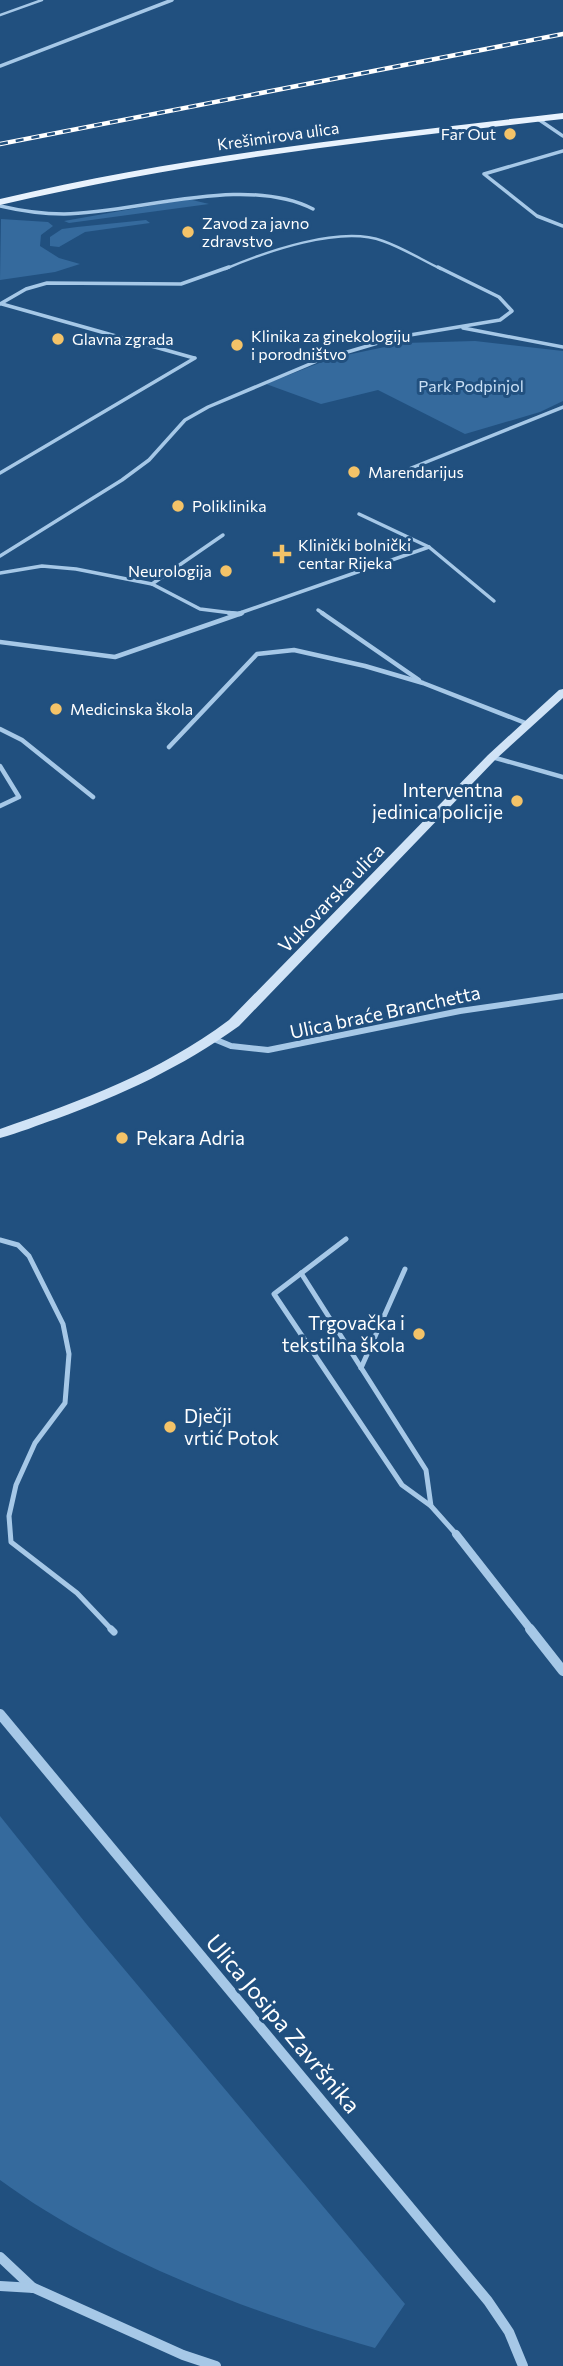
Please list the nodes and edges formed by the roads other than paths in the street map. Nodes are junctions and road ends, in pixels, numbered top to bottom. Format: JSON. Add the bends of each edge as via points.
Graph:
{"nodes":[{"id":1,"x":42,"y":0,"type":"edge"},
{"id":2,"x":172,"y":0,"type":"edge"},
{"id":3,"x":0,"y":15,"type":"edge"},
{"id":4,"x":0,"y":66,"type":"edge"},
{"id":5,"x":563,"y":116,"type":"edge"},
{"id":6,"x":538,"y":119,"type":"junction"},
{"id":7,"x":563,"y":136,"type":"edge"},
{"id":8,"x":563,"y":152,"type":"edge"},
{"id":9,"x":0,"y":204,"type":"edge"},
{"id":10,"x":313,"y":209,"type":"dead end"},
{"id":11,"x":563,"y":226,"type":"edge"},
{"id":12,"x":1,"y":304,"type":"edge"},
{"id":13,"x":8,"y":307,"type":"junction"},
{"id":14,"x":0,"y":311,"type":"edge"},
{"id":15,"x":460,"y":327,"type":"junction"},
{"id":16,"x":563,"y":347,"type":"edge"},
{"id":17,"x":563,"y":407,"type":"edge"},
{"id":18,"x":0,"y":473,"type":"edge"},
{"id":19,"x":389,"y":477,"type":"dead end"},
{"id":20,"x":359,"y":514,"type":"dead end"},
{"id":21,"x":223,"y":535,"type":"dead end"},
{"id":22,"x":429,"y":547,"type":"junction"},
{"id":23,"x":0,"y":556,"type":"edge"},
{"id":24,"x":0,"y":573,"type":"edge"},
{"id":25,"x":152,"y":584,"type":"junction"},
{"id":26,"x":494,"y":601,"type":"dead end"},
{"id":27,"x":318,"y":610,"type":"dead end"},
{"id":28,"x":243,"y":615,"type":"junction"},
{"id":29,"x":0,"y":642,"type":"edge"},
{"id":30,"x":324,"y":652,"type":"dead end"},
{"id":31,"x":329,"y":658,"type":"junction"},
{"id":32,"x":423,"y":683,"type":"junction"},
{"id":33,"x":563,"y":692,"type":"edge"},
{"id":34,"x":528,"y":724,"type":"junction"},
{"id":35,"x":0,"y":729,"type":"edge"},
{"id":36,"x":169,"y":747,"type":"dead end"},
{"id":37,"x":492,"y":757,"type":"junction"},
{"id":38,"x":0,"y":766,"type":"edge"},
{"id":39,"x":563,"y":778,"type":"edge"},
{"id":40,"x":93,"y":797,"type":"dead end"},
{"id":41,"x":0,"y":806,"type":"edge"},
{"id":42,"x":563,"y":996,"type":"edge"},
{"id":43,"x":214,"y":1039,"type":"junction"},
{"id":44,"x":0,"y":1134,"type":"edge"},
{"id":45,"x":346,"y":1239,"type":"dead end"},
{"id":46,"x":0,"y":1240,"type":"edge"},
{"id":47,"x":405,"y":1269,"type":"dead end"},
{"id":48,"x":301,"y":1273,"type":"junction"},
{"id":49,"x":361,"y":1368,"type":"junction"},
{"id":50,"x":431,"y":1506,"type":"junction"},
{"id":51,"x":456,"y":1534,"type":"joint"},
{"id":52,"x":114,"y":1632,"type":"dead end"},
{"id":53,"x":563,"y":1671,"type":"edge"},
{"id":54,"x":0,"y":1714,"type":"edge"},
{"id":55,"x":0,"y":2257,"type":"edge"},
{"id":56,"x":0,"y":2286,"type":"edge"},
{"id":57,"x":34,"y":2288,"type":"junction"},
{"id":58,"x":216,"y":2366,"type":"edge"},
{"id":59,"x":523,"y":2366,"type":"edge"}],
"edges":[{"from":1,"to":3,"type":"lane"},
{"from":2,"to":4,"type":"street"},
{"from":5,"to":6,"type":"main road","name":"Krešimirova ulica"},
{"from":6,"to":7,"type":"street"},
{"from":6,"to":9,"type":"main road","name":"Krešimirova ulica","via":[[174,166],[83,182]]},
{"from":8,"to":11,"type":"street","via":[[484,174],[537,216]]},
{"from":9,"to":10,"type":"street","via":[[26,213],[59,214],[175,198],[248,195],[301,202]]},
{"from":12,"to":13,"type":"lane"},
{"from":12,"to":15,"type":"lane","via":[[47,283],[181,284],[261,254],[351,235],[380,240],[499,297],[512,310],[499,320]]},
{"from":13,"to":14,"type":"lane"},
{"from":13,"to":18,"type":"lane","via":[[195,358]]},
{"from":15,"to":16,"type":"lane"},
{"from":15,"to":23,"type":"lane","via":[[398,337],[317,360],[208,407],[185,421],[149,460],[122,480]]},
{"from":17,"to":19,"type":"lane"},
{"from":20,"to":22,"type":"lane"},
{"from":21,"to":25,"type":"lane"},
{"from":22,"to":26,"type":"lane"},
{"from":22,"to":28,"type":"lane"},
{"from":24,"to":25,"type":"lane","via":[[42,566]]},
{"from":25,"to":28,"type":"lane","via":[[200,609]]},
{"from":27,"to":32,"type":"lane"},
{"from":28,"to":29,"type":"lane","via":[[115,657]]},
{"from":30,"to":31,"type":"lane"},
{"from":31,"to":32,"type":"lane"},
{"from":31,"to":36,"type":"lane","via":[[294,650],[257,654]]},
{"from":32,"to":34,"type":"lane"},
{"from":33,"to":34,"type":"main road","name":"Vukovarska ulica"},
{"from":34,"to":37,"type":"main road","name":"Vukovarska ulica"},
{"from":35,"to":40,"type":"lane","via":[[22,740]]},
{"from":37,"to":39,"type":"lane"},
{"from":37,"to":43,"type":"main road","name":"Vukovarska ulica"},
{"from":38,"to":41,"type":"lane","via":[[19,797]]},
{"from":42,"to":43,"type":"street","name":"Ulica braće Branchetta","via":[[460,1011],[268,1050]]},
{"from":43,"to":44,"type":"main road","name":"Vukovarska ulica","via":[[168,1069],[120,1092]]},
{"from":45,"to":48,"type":"lane"},
{"from":46,"to":52,"type":"lane","via":[[21,1247],[33,1258],[53,1311],[65,1327],[69,1363],[66,1402],[32,1448],[13,1488],[7,1534],[28,1557],[77,1593]]},
{"from":47,"to":49,"type":"lane"},
{"from":48,"to":49,"type":"lane"},
{"from":48,"to":50,"type":"lane","via":[[274,1294],[401,1485]]},
{"from":49,"to":50,"type":"lane","via":[[426,1470]]},
{"from":50,"to":51,"type":"lane"},
{"from":51,"to":53,"type":"street"},
{"from":54,"to":59,"type":"street","name":"Ulica Josipa Završnika","via":[[488,2301],[509,2332]]},
{"from":55,"to":57,"type":"street"},
{"from":56,"to":57,"type":"street"},
{"from":57,"to":58,"type":"street"}]}
